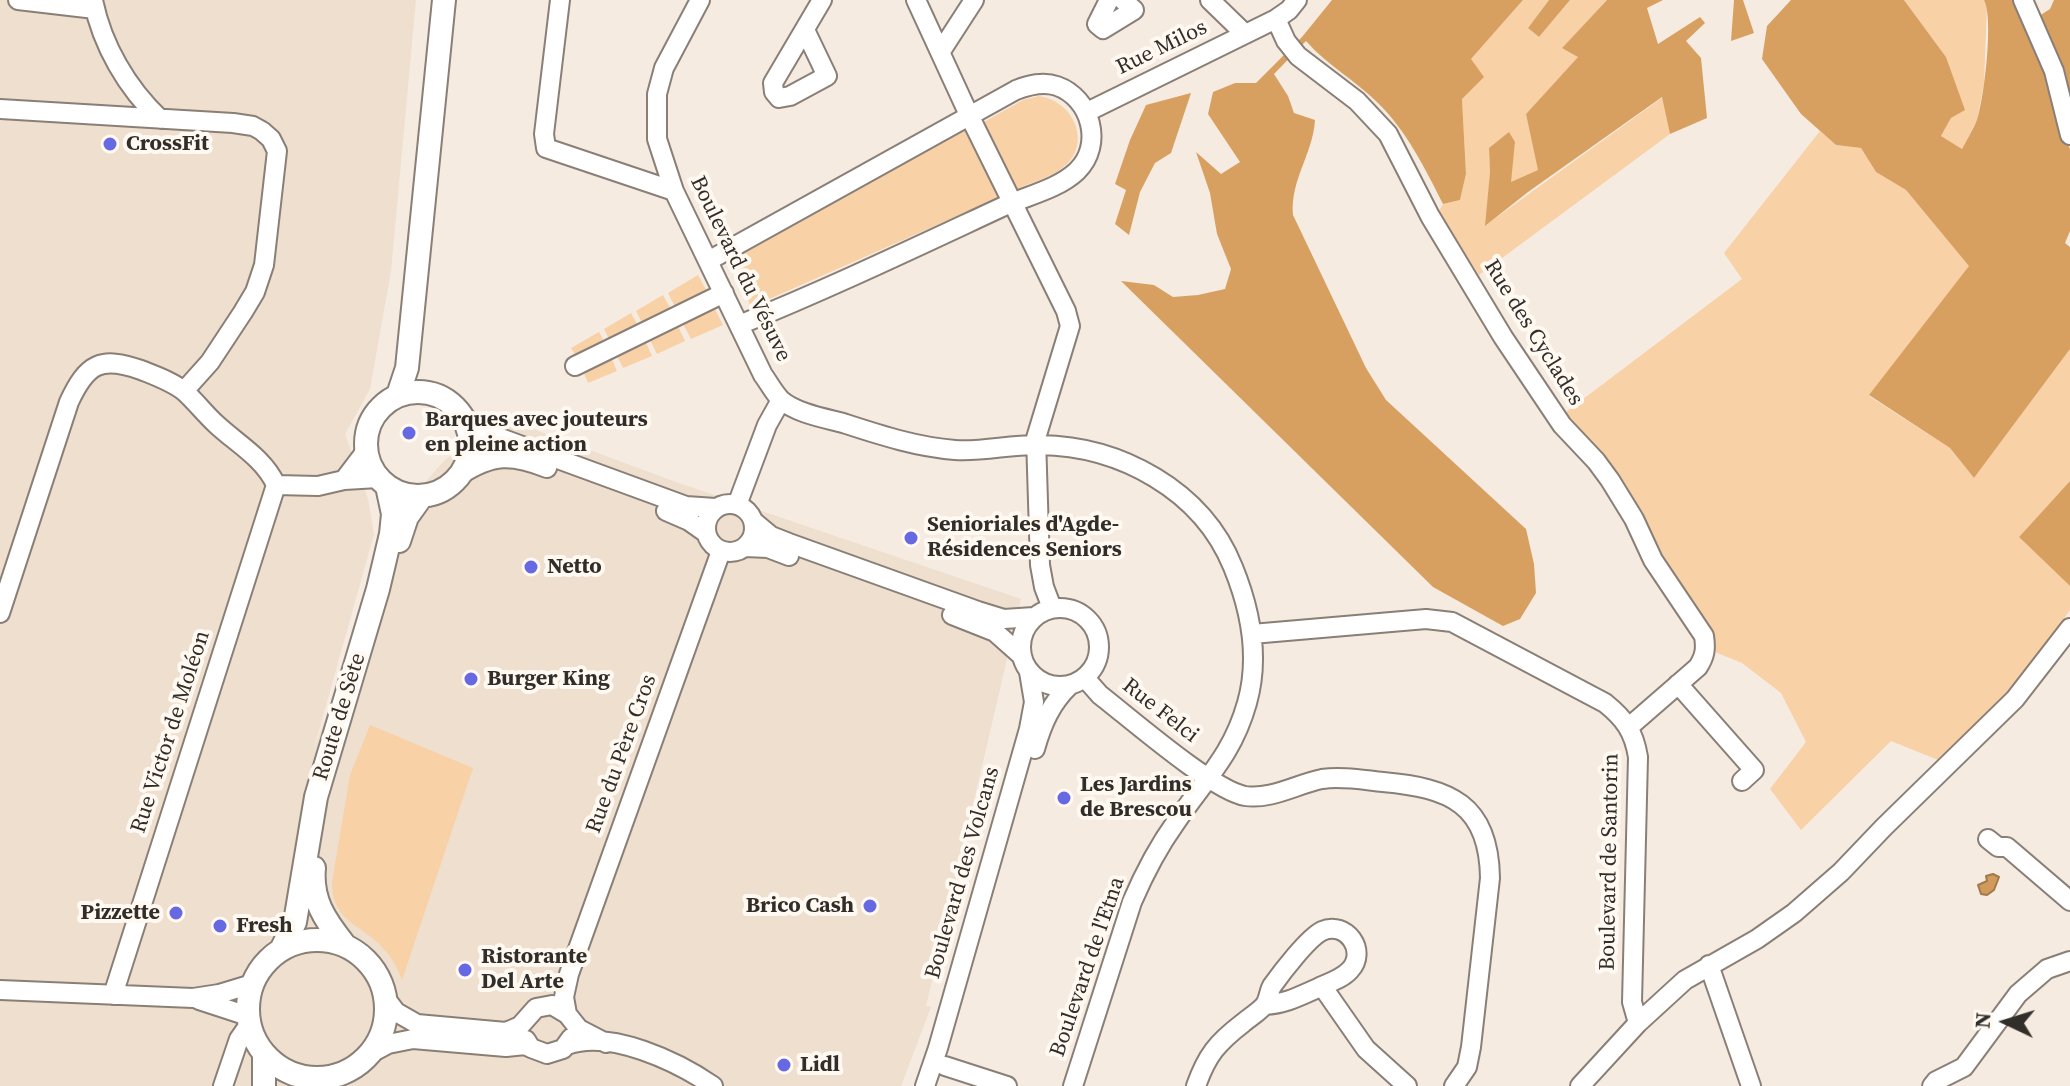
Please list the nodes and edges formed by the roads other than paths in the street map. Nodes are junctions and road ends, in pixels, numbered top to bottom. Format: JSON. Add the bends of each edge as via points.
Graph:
{"nodes":[{"id":1,"x":18,"y":0,"type":"edge"},
{"id":2,"x":444,"y":0,"type":"edge"},
{"id":3,"x":560,"y":0,"type":"edge"},
{"id":4,"x":700,"y":0,"type":"edge"},
{"id":5,"x":822,"y":0,"type":"edge"},
{"id":6,"x":916,"y":0,"type":"edge"},
{"id":7,"x":974,"y":0,"type":"edge"},
{"id":8,"x":1109,"y":0,"type":"edge"},
{"id":9,"x":1123,"y":0,"type":"edge"},
{"id":10,"x":1210,"y":0,"type":"edge"},
{"id":11,"x":1297,"y":0,"type":"edge"},
{"id":12,"x":2023,"y":0,"type":"edge"},
{"id":13,"x":94,"y":4,"type":"edge"},
{"id":14,"x":1276,"y":19,"type":"junction"},
{"id":15,"x":805,"y":30,"type":"dead end"},
{"id":16,"x":1245,"y":34,"type":"junction"},
{"id":17,"x":941,"y":51,"type":"junction"},
{"id":18,"x":121,"y":75,"type":"junction"},
{"id":19,"x":0,"y":109,"type":"edge"},
{"id":20,"x":1087,"y":112,"type":"junction"},
{"id":21,"x":969,"y":115,"type":"junction"},
{"id":22,"x":116,"y":116,"type":"junction"},
{"id":23,"x":160,"y":119,"type":"junction"},
{"id":24,"x":2070,"y":135,"type":"edge"},
{"id":25,"x":674,"y":191,"type":"junction"},
{"id":26,"x":1013,"y":202,"type":"junction"},
{"id":27,"x":708,"y":261,"type":"junction"},
{"id":28,"x":724,"y":293,"type":"junction"},
{"id":29,"x":739,"y":325,"type":"junction"},
{"id":30,"x":410,"y":326,"type":"junction"},
{"id":31,"x":575,"y":366,"type":"dead end"},
{"id":32,"x":184,"y":391,"type":"junction"},
{"id":33,"x":436,"y":394,"type":"junction"},
{"id":34,"x":398,"y":395,"type":"junction"},
{"id":35,"x":781,"y":400,"type":"junction"},
{"id":36,"x":462,"y":415,"type":"junction"},
{"id":37,"x":1036,"y":444,"type":"junction"},
{"id":38,"x":366,"y":451,"type":"junction"},
{"id":39,"x":460,"y":475,"type":"junction"},
{"id":40,"x":344,"y":480,"type":"junction"},
{"id":41,"x":382,"y":482,"type":"junction"},
{"id":42,"x":276,"y":485,"type":"junction"},
{"id":43,"x":422,"y":496,"type":"junction"},
{"id":44,"x":737,"y":505,"type":"junction"},
{"id":45,"x":715,"y":508,"type":"junction"},
{"id":46,"x":753,"y":521,"type":"junction"},
{"id":47,"x":706,"y":533,"type":"junction"},
{"id":48,"x":745,"y":547,"type":"junction"},
{"id":49,"x":721,"y":551,"type":"junction"},
{"id":50,"x":1052,"y":608,"type":"junction"},
{"id":51,"x":0,"y":613,"type":"edge"},
{"id":52,"x":1034,"y":617,"type":"junction"},
{"id":53,"x":2070,"y":628,"type":"edge"},
{"id":54,"x":1252,"y":634,"type":"junction"},
{"id":55,"x":1026,"y":664,"type":"junction"},
{"id":56,"x":1077,"y":682,"type":"junction"},
{"id":57,"x":1678,"y":684,"type":"junction"},
{"id":58,"x":1629,"y":727,"type":"junction"},
{"id":59,"x":1210,"y":779,"type":"junction"},
{"id":60,"x":1742,"y":781,"type":"dead end"},
{"id":61,"x":1988,"y":839,"type":"dead end"},
{"id":62,"x":2070,"y":901,"type":"edge"},
{"id":63,"x":344,"y":944,"type":"junction"},
{"id":64,"x":282,"y":948,"type":"junction"},
{"id":65,"x":2070,"y":961,"type":"edge"},
{"id":66,"x":1709,"y":965,"type":"junction"},
{"id":67,"x":569,"y":974,"type":"junction"},
{"id":68,"x":252,"y":984,"type":"junction"},
{"id":69,"x":1322,"y":986,"type":"junction"},
{"id":70,"x":0,"y":990,"type":"edge"},
{"id":71,"x":113,"y":995,"type":"junction"},
{"id":72,"x":193,"y":998,"type":"junction"},
{"id":73,"x":386,"y":999,"type":"junction"},
{"id":74,"x":543,"y":1005,"type":"junction"},
{"id":75,"x":1265,"y":1005,"type":"junction"},
{"id":76,"x":569,"y":1017,"type":"junction"},
{"id":77,"x":526,"y":1018,"type":"junction"},
{"id":78,"x":248,"y":1021,"type":"junction"},
{"id":79,"x":1638,"y":1023,"type":"junction"},
{"id":80,"x":606,"y":1043,"type":"junction"},
{"id":81,"x":567,"y":1045,"type":"junction"},
{"id":82,"x":531,"y":1048,"type":"junction"},
{"id":83,"x":371,"y":1053,"type":"junction"},
{"id":84,"x":264,"y":1055,"type":"junction"},
{"id":85,"x":945,"y":1066,"type":"junction"},
{"id":86,"x":314,"y":1082,"type":"edge"},
{"id":87,"x":223,"y":1086,"type":"edge"},
{"id":88,"x":264,"y":1086,"type":"edge"},
{"id":89,"x":713,"y":1086,"type":"edge"},
{"id":90,"x":925,"y":1086,"type":"edge"},
{"id":91,"x":938,"y":1086,"type":"edge"},
{"id":92,"x":1007,"y":1086,"type":"edge"},
{"id":93,"x":1073,"y":1086,"type":"edge"},
{"id":94,"x":1196,"y":1086,"type":"edge"},
{"id":95,"x":1407,"y":1086,"type":"edge"},
{"id":96,"x":1454,"y":1086,"type":"edge"},
{"id":97,"x":1580,"y":1086,"type":"edge"},
{"id":98,"x":1751,"y":1086,"type":"edge"},
{"id":99,"x":1932,"y":1086,"type":"edge"}],
"edges":[{"from":1,"to":13,"type":"street"},
{"from":2,"to":30,"type":"main road"},
{"from":3,"to":25,"type":"street","via":[[546,148]]},
{"from":4,"to":25,"type":"street","name":"Boulevard du Vésuve","via":[[664,68],[657,94],[657,139]]},
{"from":5,"to":15,"type":"street"},
{"from":6,"to":17,"type":"street"},
{"from":7,"to":17,"type":"street"},
{"from":8,"to":9,"type":"street","via":[[1097,24],[1103,29],[1134,10]]},
{"from":10,"to":16,"type":"street"},
{"from":11,"to":14,"type":"street","name":"Rue Milos"},
{"from":12,"to":24,"type":"street","via":[[2054,71]]},
{"from":13,"to":18,"type":"street"},
{"from":14,"to":16,"type":"street","name":"Rue Milos"},
{"from":14,"to":57,"type":"street","name":"Rue des Cyclades","via":[[1298,56],[1357,101],[1388,134],[1503,337],[1562,425],[1610,480],[1653,560],[1699,625],[1704,658]]},
{"from":16,"to":20,"type":"street","name":"Rue Milos"},
{"from":17,"to":21,"type":"street"},
{"from":18,"to":22,"type":"street"},
{"from":18,"to":23,"type":"street"},
{"from":19,"to":22,"type":"street"},
{"from":20,"to":21,"type":"street","via":[[1074,95],[1035,83]]},
{"from":20,"to":26,"type":"street","via":[[1089,152],[1078,170]]},
{"from":21,"to":26,"type":"street"},
{"from":21,"to":27,"type":"street"},
{"from":22,"to":23,"type":"street"},
{"from":23,"to":32,"type":"street","via":[[253,126],[277,151],[264,265],[255,292],[210,362]]},
{"from":25,"to":27,"type":"street","name":"Boulevard du Vésuve"},
{"from":26,"to":29,"type":"street"},
{"from":26,"to":37,"type":"street","via":[[1070,326]]},
{"from":27,"to":28,"type":"street","name":"Boulevard du Vésuve"},
{"from":28,"to":29,"type":"street","name":"Boulevard du Vésuve"},
{"from":28,"to":31,"type":"street"},
{"from":29,"to":35,"type":"street","name":"Boulevard du Vésuve"},
{"from":30,"to":33,"type":"main road","via":[[418,366]]},
{"from":30,"to":34,"type":"main road","via":[[407,368]]},
{"from":32,"to":42,"type":"street","via":[[270,471]]},
{"from":32,"to":51,"type":"street","via":[[115,361],[101,364],[77,384]]},
{"from":33,"to":34,"type":"main road"},
{"from":33,"to":36,"type":"main road"},
{"from":34,"to":38,"type":"main road","via":[[372,417]]},
{"from":35,"to":37,"type":"street","via":[[927,447],[987,450]]},
{"from":35,"to":44,"type":"street"},
{"from":36,"to":39,"type":"main road","via":[[471,445]]},
{"from":36,"to":45,"type":"street","via":[[478,429],[543,454],[686,506]]},
{"from":37,"to":50,"type":"street","via":[[1040,565]]},
{"from":37,"to":54,"type":"street","name":"Boulevard de l'Etna","via":[[1113,456],[1181,496],[1230,558],[1245,595]]},
{"from":38,"to":40,"type":"street"},
{"from":38,"to":41,"type":"main road"},
{"from":39,"to":43,"type":"main road","via":[[445,489]]},
{"from":39,"to":47,"type":"street","via":[[496,458],[530,462],[677,515]]},
{"from":40,"to":41,"type":"street"},
{"from":40,"to":42,"type":"street","via":[[318,486]]},
{"from":41,"to":43,"type":"main road","via":[[404,494]]},
{"from":41,"to":64,"type":"main road","name":"Route de Sète","via":[[393,514],[391,534],[316,797],[295,922]]},
{"from":42,"to":71,"type":"street","name":"Rue Victor de Moléon"},
{"from":43,"to":63,"type":"main road","name":"Route de Sète","via":[[400,536],[318,838],[318,906]]},
{"from":44,"to":45,"type":"street"},
{"from":44,"to":46,"type":"street"},
{"from":45,"to":47,"type":"street"},
{"from":46,"to":48,"type":"street","via":[[753,536]]},
{"from":46,"to":52,"type":"street","via":[[771,536],[978,611],[1004,619]]},
{"from":47,"to":49,"type":"street"},
{"from":48,"to":49,"type":"street","via":[[734,553]]},
{"from":48,"to":55,"type":"street","via":[[768,548],[974,623],[1011,644]]},
{"from":49,"to":67,"type":"street","name":"Rue du Père Cros"},
{"from":50,"to":52,"type":"street"},
{"from":50,"to":56,"type":"street","via":[[1081,613],[1099,637],[1094,666]]},
{"from":52,"to":55,"type":"street","via":[[1021,641]]},
{"from":53,"to":66,"type":"street","via":[[2015,699],[1841,872],[1794,913]]},
{"from":54,"to":58,"type":"street","name":"Boulevard de Santorin","via":[[1426,619],[1452,622],[1605,703]]},
{"from":54,"to":59,"type":"street","name":"Boulevard de l'Etna","via":[[1248,700],[1238,731]]},
{"from":55,"to":56,"type":"street","via":[[1041,681],[1055,686]]},
{"from":55,"to":90,"type":"street","name":"Boulevard des Volcans","via":[[1034,702],[1029,729]]},
{"from":56,"to":59,"type":"street","name":"Rue Felci"},
{"from":56,"to":85,"type":"street","name":"Boulevard des Volcans","via":[[1059,696],[1040,733]]},
{"from":57,"to":58,"type":"street"},
{"from":57,"to":60,"type":"street","via":[[1754,770]]},
{"from":58,"to":79,"type":"street","name":"Boulevard de Santorin","via":[[1638,757],[1632,1002]]},
{"from":59,"to":93,"type":"street","name":"Boulevard de l'Etna","via":[[1160,846],[1132,902]]},
{"from":59,"to":96,"type":"street","name":"Rue Felci","via":[[1231,792],[1259,796],[1331,778],[1419,785],[1443,792],[1481,827],[1490,852],[1490,878],[1471,1047],[1467,1067]]},
{"from":61,"to":62,"type":"street","via":[[2007,847]]},
{"from":63,"to":64,"type":"main road","via":[[302,940]]},
{"from":63,"to":73,"type":"main road","via":[[372,966]]},
{"from":64,"to":68,"type":"main road","via":[[259,969]]},
{"from":65,"to":99,"type":"street","via":[[2047,969],[2018,994],[1964,1067]]},
{"from":66,"to":79,"type":"street"},
{"from":66,"to":98,"type":"street"},
{"from":67,"to":74,"type":"street","name":"Rue du Père Cros"},
{"from":67,"to":76,"type":"street","name":"Rue du Père Cros","via":[[564,997]]},
{"from":68,"to":72,"type":"street"},
{"from":68,"to":78,"type":"main road"},
{"from":69,"to":75,"type":"street","via":[[1282,1004]]},
{"from":69,"to":75,"type":"street","via":[[1344,975],[1357,956],[1349,934],[1338,929],[1325,929],[1314,937],[1270,988]]},
{"from":69,"to":95,"type":"street","via":[[1366,1049]]},
{"from":70,"to":71,"type":"street"},
{"from":71,"to":72,"type":"street"},
{"from":72,"to":78,"type":"street"},
{"from":73,"to":77,"type":"street","via":[[417,1024],[506,1032]]},
{"from":73,"to":83,"type":"main road","via":[[381,1037]]},
{"from":74,"to":76,"type":"street"},
{"from":74,"to":77,"type":"street"},
{"from":75,"to":94,"type":"street","via":[[1210,1052]]},
{"from":76,"to":80,"type":"street","via":[[579,1029]]},
{"from":76,"to":81,"type":"street","via":[[573,1030]]},
{"from":77,"to":82,"type":"street","via":[[524,1034]]},
{"from":78,"to":84,"type":"main road"},
{"from":78,"to":87,"type":"street"},
{"from":79,"to":97,"type":"street"},
{"from":80,"to":81,"type":"street"},
{"from":80,"to":89,"type":"street","via":[[662,1057]]},
{"from":81,"to":82,"type":"street","via":[[547,1054]]},
{"from":82,"to":83,"type":"street","via":[[413,1039]]},
{"from":83,"to":86,"type":"main road","via":[[347,1071]]},
{"from":84,"to":86,"type":"main road"},
{"from":84,"to":88,"type":"main road"},
{"from":85,"to":91,"type":"street","name":"Boulevard des Volcans"},
{"from":85,"to":92,"type":"street"}]}
